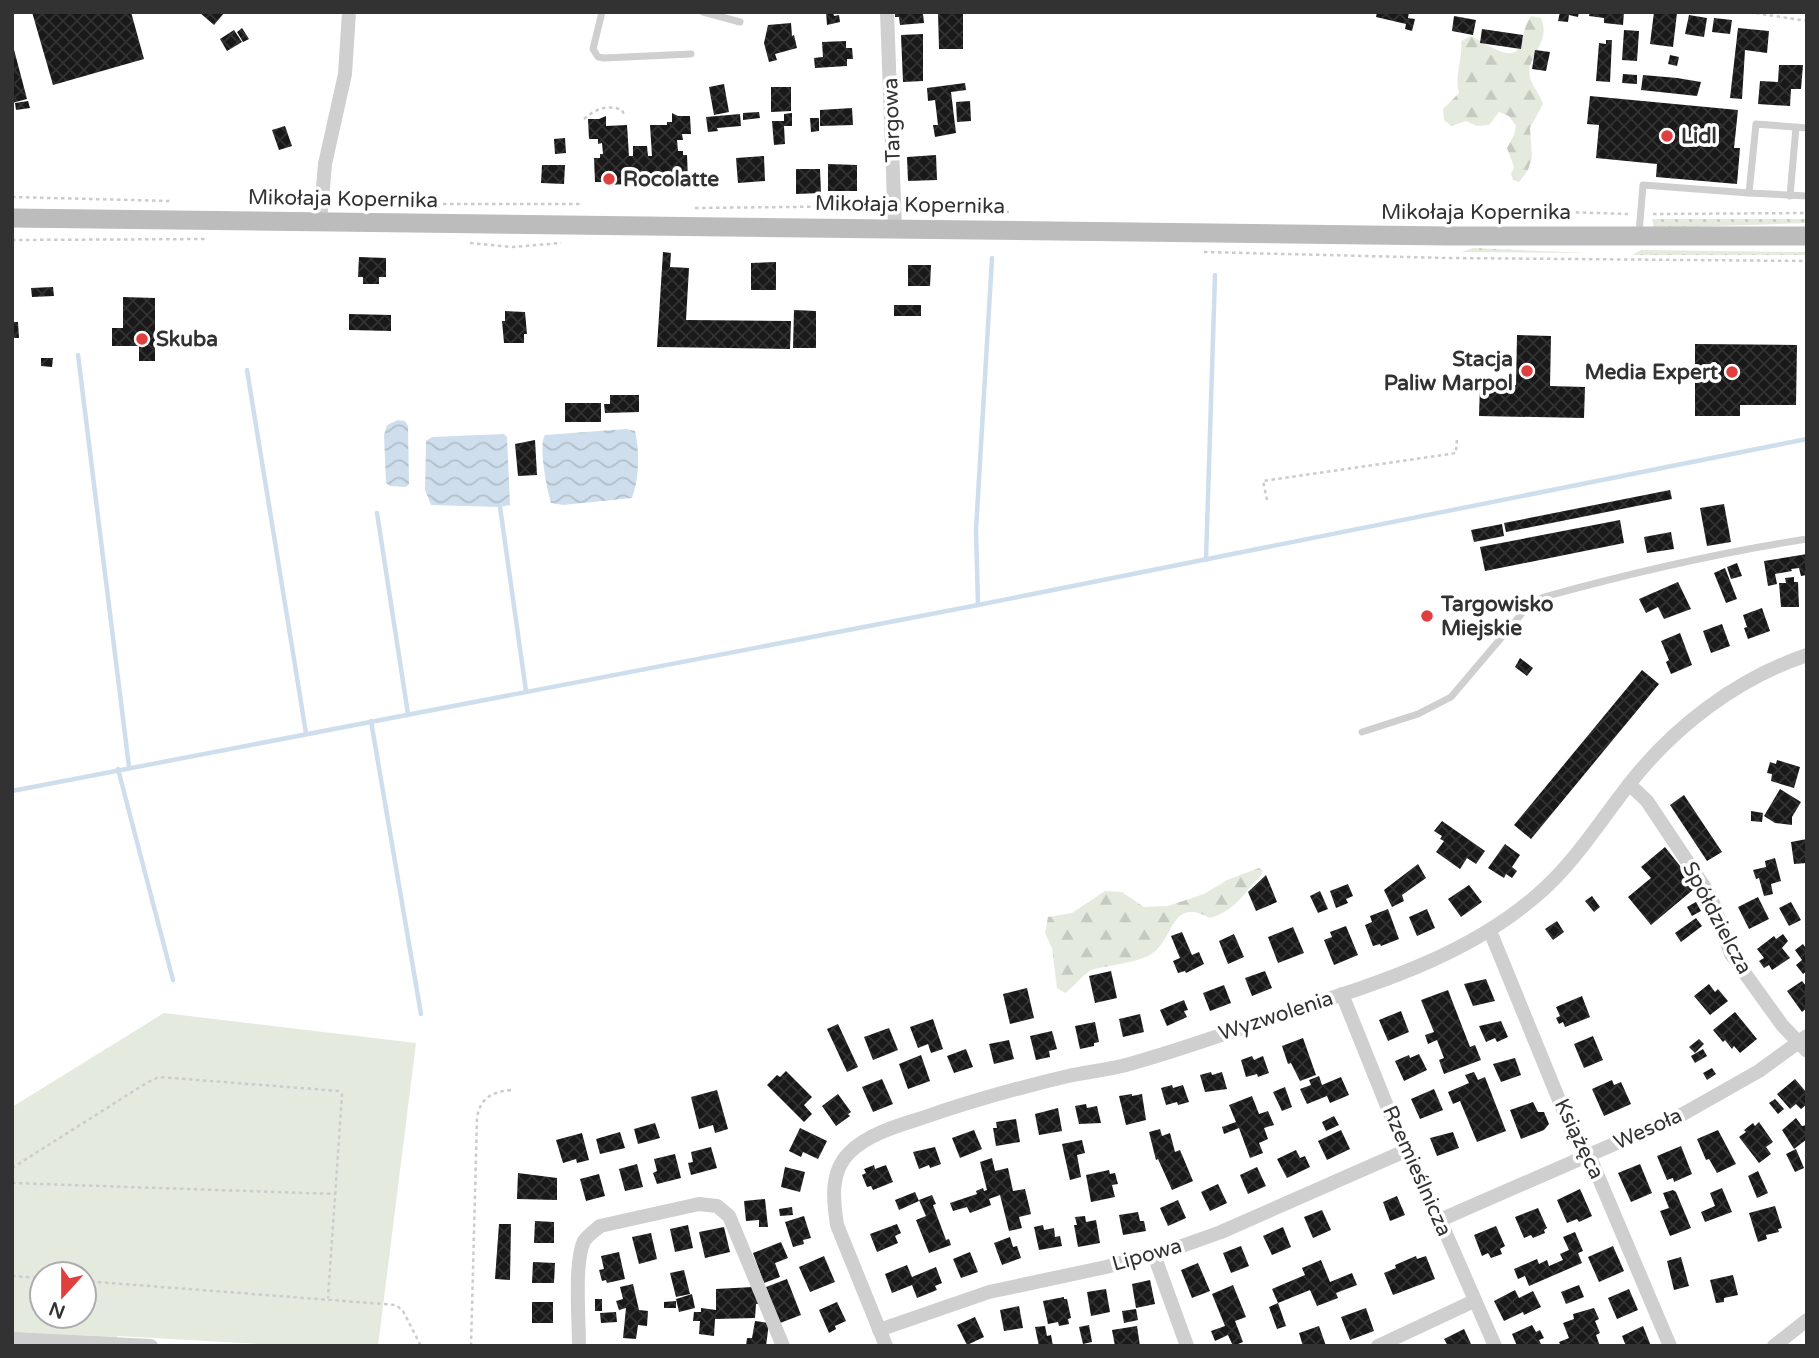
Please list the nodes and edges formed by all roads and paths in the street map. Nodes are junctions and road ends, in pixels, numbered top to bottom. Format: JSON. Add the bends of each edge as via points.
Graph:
{"nodes":[{"id":1,"x":349,"y":12,"type":"edge"},
{"id":2,"x":602,"y":12,"type":"edge"},
{"id":3,"x":703,"y":12,"type":"edge"},
{"id":4,"x":887,"y":12,"type":"edge"},
{"id":5,"x":1749,"y":12,"type":"edge"},
{"id":6,"x":1807,"y":21,"type":"edge"},
{"id":7,"x":740,"y":22,"type":"dead end"},
{"id":8,"x":691,"y":54,"type":"dead end"},
{"id":9,"x":625,"y":117,"type":"dead end"},
{"id":10,"x":584,"y":119,"type":"dead end"},
{"id":11,"x":1796,"y":127,"type":"junction"},
{"id":12,"x":1807,"y":128,"type":"edge"},
{"id":13,"x":334,"y":184,"type":"dead end"},
{"id":14,"x":1749,"y":193,"type":"junction"},
{"id":15,"x":306,"y":195,"type":"dead end"},
{"id":16,"x":1790,"y":196,"type":"junction"},
{"id":17,"x":12,"y":197,"type":"edge"},
{"id":18,"x":1807,"y":197,"type":"edge"},
{"id":19,"x":172,"y":201,"type":"dead end"},
{"id":20,"x":368,"y":204,"type":"dead end"},
{"id":21,"x":381,"y":204,"type":"dead end"},
{"id":22,"x":580,"y":204,"type":"dead end"},
{"id":23,"x":282,"y":205,"type":"dead end"},
{"id":24,"x":895,"y":206,"type":"junction"},
{"id":25,"x":686,"y":211,"type":"dead end"},
{"id":26,"x":1017,"y":212,"type":"dead end"},
{"id":27,"x":1807,"y":213,"type":"edge"},
{"id":28,"x":1641,"y":214,"type":"junction"},
{"id":29,"x":12,"y":218,"type":"edge"},
{"id":30,"x":1510,"y":219,"type":"dead end"},
{"id":31,"x":320,"y":222,"type":"junction"},
{"id":32,"x":895,"y":228,"type":"junction"},
{"id":33,"x":1639,"y":235,"type":"junction"},
{"id":34,"x":1807,"y":236,"type":"edge"},
{"id":35,"x":1457,"y":438,"type":"dead end"},
{"id":36,"x":1266,"y":500,"type":"dead end"},
{"id":37,"x":1807,"y":539,"type":"edge"},
{"id":38,"x":1807,"y":655,"type":"edge"},
{"id":39,"x":1362,"y":732,"type":"dead end"},
{"id":40,"x":1629,"y":784,"type":"junction"},
{"id":41,"x":1490,"y":931,"type":"junction"},
{"id":42,"x":1342,"y":994,"type":"junction"},
{"id":43,"x":1804,"y":1043,"type":"edge"},
{"id":44,"x":511,"y":1090,"type":"dead end"},
{"id":45,"x":1405,"y":1151,"type":"junction"},
{"id":46,"x":1589,"y":1156,"type":"junction"},
{"id":47,"x":12,"y":1168,"type":"edge"},
{"id":48,"x":12,"y":1183,"type":"edge"},
{"id":49,"x":335,"y":1194,"type":"junction"},
{"id":50,"x":1440,"y":1220,"type":"junction"},
{"id":51,"x":1154,"y":1255,"type":"junction"},
{"id":52,"x":98,"y":1282,"type":"edge"},
{"id":53,"x":328,"y":1298,"type":"junction"},
{"id":54,"x":1474,"y":1301,"type":"junction"},
{"id":55,"x":1807,"y":1320,"type":"edge"},
{"id":56,"x":879,"y":1330,"type":"junction"},
{"id":57,"x":12,"y":1339,"type":"edge"},
{"id":58,"x":151,"y":1346,"type":"edge"},
{"id":59,"x":421,"y":1346,"type":"edge"},
{"id":60,"x":471,"y":1346,"type":"edge"},
{"id":61,"x":579,"y":1346,"type":"edge"},
{"id":62,"x":783,"y":1346,"type":"edge"},
{"id":63,"x":886,"y":1346,"type":"edge"},
{"id":64,"x":1187,"y":1346,"type":"edge"},
{"id":65,"x":1378,"y":1346,"type":"edge"},
{"id":66,"x":1495,"y":1346,"type":"edge"},
{"id":67,"x":1670,"y":1346,"type":"edge"},
{"id":68,"x":1774,"y":1346,"type":"edge"}],
"edges":[{"from":1,"to":31,"type":"street","via":[[345,74],[325,164]]},
{"from":2,"to":8,"type":"lane","via":[[593,48],[598,57]]},
{"from":3,"to":7,"type":"lane"},
{"from":4,"to":24,"type":"street","name":"Targowa"},
{"from":5,"to":6,"type":"path"},
{"from":9,"to":10,"type":"path","via":[[622,110],[609,107]]},
{"from":11,"to":12,"type":"lane"},
{"from":11,"to":14,"type":"lane","via":[[1756,124]]},
{"from":11,"to":16,"type":"lane"},
{"from":13,"to":20,"type":"path","via":[[345,197]]},
{"from":14,"to":16,"type":"lane"},
{"from":14,"to":28,"type":"lane","via":[[1643,185]]},
{"from":15,"to":23,"type":"path"},
{"from":16,"to":18,"type":"lane"},
{"from":17,"to":19,"type":"path"},
{"from":21,"to":22,"type":"path"},
{"from":24,"to":25,"type":"path","via":[[703,206]]},
{"from":24,"to":26,"type":"path","via":[[933,203]]},
{"from":24,"to":32,"type":"street","name":"Targowa"},
{"from":27,"to":28,"type":"path"},
{"from":28,"to":30,"type":"path","via":[[1566,212]]},
{"from":28,"to":33,"type":"lane"},
{"from":29,"to":31,"type":"main road","name":"Mikołaja Kopernika"},
{"from":31,"to":32,"type":"main road","name":"Mikołaja Kopernika"},
{"from":32,"to":33,"type":"main road","name":"Mikołaja Kopernika"},
{"from":33,"to":34,"type":"main road","name":"Mikołaja Kopernika"},
{"from":35,"to":36,"type":"path","via":[[1456,453],[1263,481]]},
{"from":37,"to":39,"type":"lane","via":[[1635,572],[1544,597],[1530,604],[1451,697],[1418,714]]},
{"from":38,"to":40,"type":"street","name":"Wyzwolenia","via":[[1760,675],[1705,709],[1665,743]]},
{"from":40,"to":41,"type":"street","name":"Wyzwolenia","via":[[1555,878]]},
{"from":40,"to":43,"type":"street","name":"Spółdzielcza","via":[[1647,801],[1711,897],[1731,954],[1782,1026]]},
{"from":41,"to":42,"type":"street","name":"Wyzwolenia","via":[[1424,964]]},
{"from":41,"to":46,"type":"street","name":"Książęca","via":[[1575,1139]]},
{"from":42,"to":45,"type":"street","name":"Rzemieślnicza"},
{"from":42,"to":56,"type":"street","name":"Wyzwolenia","via":[[1125,1065],[986,1096],[861,1143],[841,1162],[834,1203],[837,1225]]},
{"from":43,"to":46,"type":"street","name":"Wesoła","via":[[1719,1096]]},
{"from":44,"to":60,"type":"path","via":[[492,1093],[479,1107],[477,1118]]},
{"from":45,"to":50,"type":"street","name":"Rzemieślnicza"},
{"from":45,"to":51,"type":"street","name":"Lipowa","via":[[1221,1232]]},
{"from":46,"to":50,"type":"street","name":"Wesoła"},
{"from":46,"to":67,"type":"street","name":"Książęca"},
{"from":47,"to":49,"type":"path","via":[[148,1082],[171,1076],[339,1091]]},
{"from":48,"to":49,"type":"path"},
{"from":49,"to":53,"type":"path"},
{"from":50,"to":54,"type":"street","name":"Rzemieślnicza"},
{"from":51,"to":56,"type":"street","name":"Lipowa","via":[[989,1292]]},
{"from":51,"to":64,"type":"street"},
{"from":52,"to":53,"type":"path"},
{"from":53,"to":59,"type":"path","via":[[396,1305]]},
{"from":54,"to":65,"type":"street"},
{"from":54,"to":66,"type":"street","name":"Rzemieślnicza"},
{"from":55,"to":68,"type":"street"},
{"from":56,"to":63,"type":"street","name":"Wyzwolenia"},
{"from":57,"to":58,"type":"street"},
{"from":61,"to":62,"type":"street","via":[[579,1260],[589,1234],[600,1226],[699,1204],[717,1206],[729,1216]]}]}
